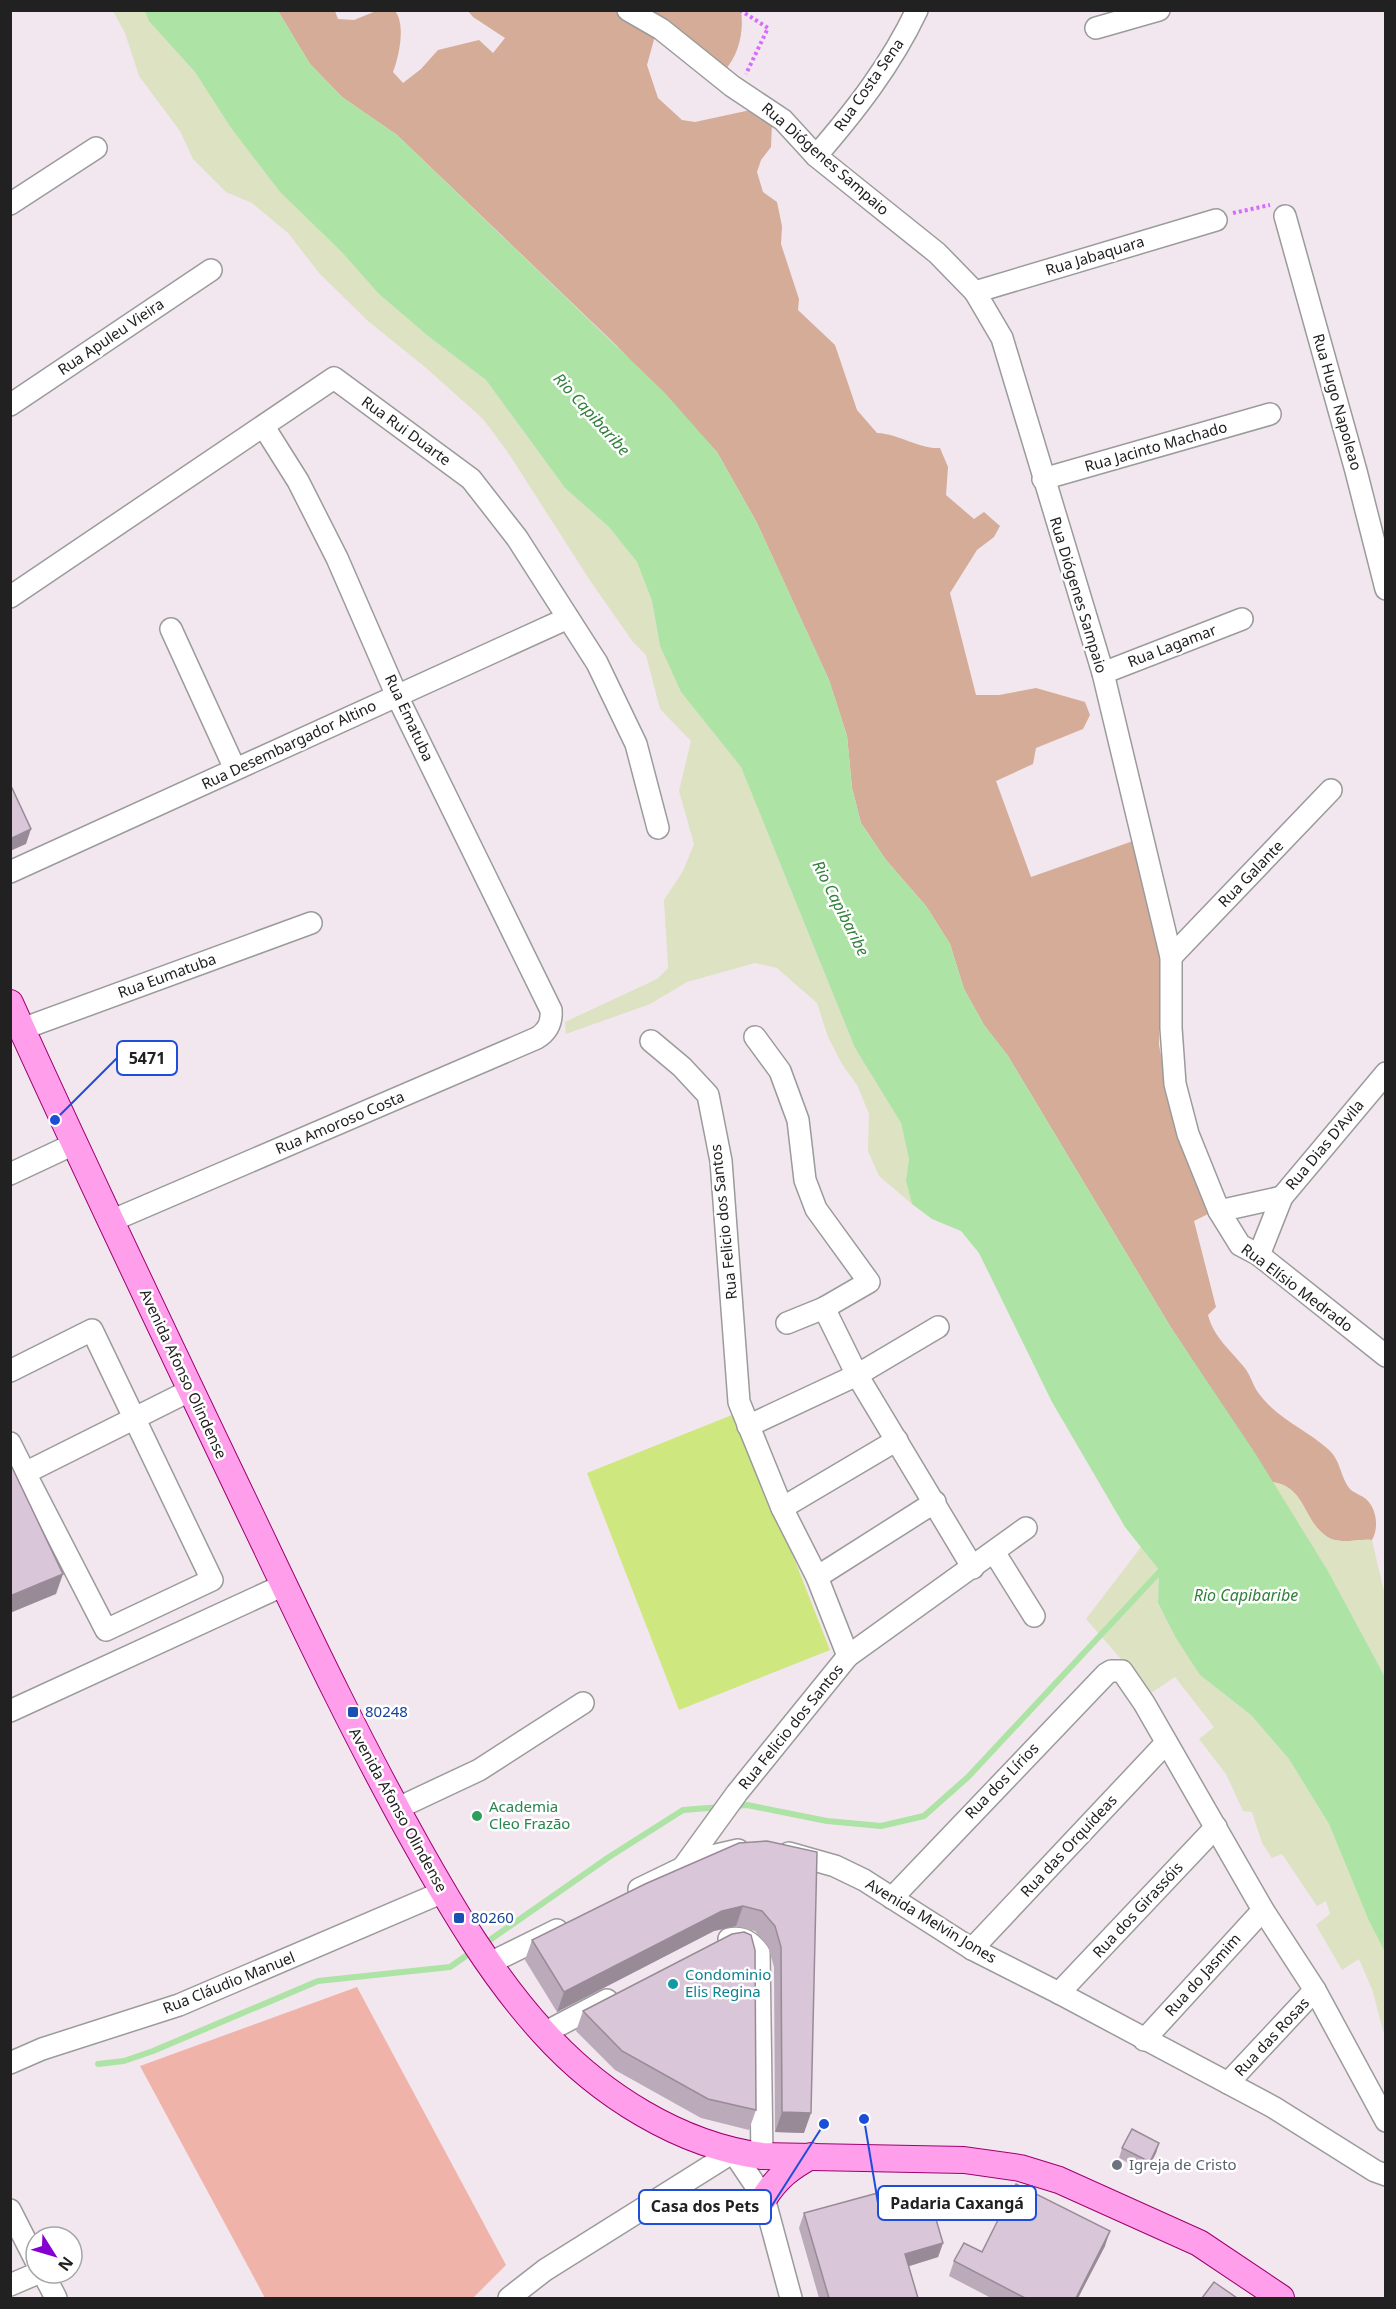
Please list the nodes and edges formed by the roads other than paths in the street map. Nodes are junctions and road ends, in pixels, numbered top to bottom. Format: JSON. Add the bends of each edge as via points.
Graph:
{"nodes":[{"id":1,"x":628,"y":10,"type":"edge"},
{"id":2,"x":917,"y":10,"type":"edge"},
{"id":3,"x":1159,"y":10,"type":"edge"},
{"id":4,"x":1096,"y":28,"type":"dead end"},
{"id":5,"x":96,"y":147,"type":"dead end"},
{"id":6,"x":816,"y":156,"type":"junction"},
{"id":7,"x":10,"y":204,"type":"edge"},
{"id":8,"x":1285,"y":216,"type":"road end"},
{"id":9,"x":1216,"y":220,"type":"road end"},
{"id":10,"x":211,"y":270,"type":"dead end"},
{"id":11,"x":975,"y":292,"type":"junction"},
{"id":12,"x":10,"y":405,"type":"edge"},
{"id":13,"x":1270,"y":414,"type":"dead end"},
{"id":14,"x":264,"y":427,"type":"junction"},
{"id":15,"x":1043,"y":479,"type":"junction"},
{"id":16,"x":1386,"y":589,"type":"edge"},
{"id":17,"x":10,"y":597,"type":"edge"},
{"id":18,"x":568,"y":618,"type":"junction"},
{"id":19,"x":1242,"y":620,"type":"dead end"},
{"id":20,"x":171,"y":629,"type":"dead end"},
{"id":21,"x":1103,"y":673,"type":"junction"},
{"id":22,"x":397,"y":696,"type":"junction"},
{"id":23,"x":235,"y":770,"type":"junction"},
{"id":24,"x":1331,"y":790,"type":"dead end"},
{"id":25,"x":658,"y":828,"type":"dead end"},
{"id":26,"x":10,"y":872,"type":"edge"},
{"id":27,"x":311,"y":923,"type":"dead end"},
{"id":28,"x":1171,"y":957,"type":"junction"},
{"id":29,"x":10,"y":1003,"type":"edge"},
{"id":30,"x":551,"y":1010,"type":"joint"},
{"id":31,"x":22,"y":1029,"type":"junction"},
{"id":32,"x":755,"y":1037,"type":"dead end"},
{"id":33,"x":651,"y":1041,"type":"dead end"},
{"id":34,"x":1386,"y":1073,"type":"edge"},
{"id":35,"x":74,"y":1144,"type":"junction"},
{"id":36,"x":10,"y":1174,"type":"edge"},
{"id":37,"x":1282,"y":1197,"type":"junction"},
{"id":38,"x":1219,"y":1211,"type":"junction"},
{"id":39,"x":111,"y":1221,"type":"junction"},
{"id":40,"x":1259,"y":1255,"type":"junction"},
{"id":41,"x":824,"y":1308,"type":"junction"},
{"id":42,"x":787,"y":1323,"type":"dead end"},
{"id":43,"x":938,"y":1327,"type":"dead end"},
{"id":44,"x":1386,"y":1356,"type":"edge"},
{"id":45,"x":10,"y":1371,"type":"edge"},
{"id":46,"x":857,"y":1375,"type":"junction"},
{"id":47,"x":191,"y":1390,"type":"junction"},
{"id":48,"x":135,"y":1419,"type":"junction"},
{"id":49,"x":748,"y":1426,"type":"junction"},
{"id":50,"x":897,"y":1440,"type":"junction"},
{"id":51,"x":10,"y":1443,"type":"edge"},
{"id":52,"x":25,"y":1473,"type":"junction"},
{"id":53,"x":935,"y":1502,"type":"junction"},
{"id":54,"x":782,"y":1508,"type":"junction"},
{"id":55,"x":1026,"y":1528,"type":"dead end"},
{"id":56,"x":994,"y":1552,"type":"junction"},
{"id":57,"x":973,"y":1568,"type":"junction"},
{"id":58,"x":817,"y":1577,"type":"junction"},
{"id":59,"x":284,"y":1586,"type":"junction"},
{"id":60,"x":1034,"y":1616,"type":"dead end"},
{"id":61,"x":848,"y":1656,"type":"junction"},
{"id":62,"x":583,"y":1703,"type":"dead end"},
{"id":63,"x":10,"y":1710,"type":"edge"},
{"id":64,"x":1166,"y":1743,"type":"junction"},
{"id":65,"x":396,"y":1809,"type":"junction"},
{"id":66,"x":1216,"y":1827,"type":"junction"},
{"id":67,"x":684,"y":1866,"type":"junction"},
{"id":68,"x":443,"y":1892,"type":"junction"},
{"id":69,"x":623,"y":1897,"type":"edge"},
{"id":70,"x":892,"y":1898,"type":"junction"},
{"id":71,"x":1263,"y":1910,"type":"junction"},
{"id":72,"x":572,"y":1922,"type":"edge"},
{"id":73,"x":711,"y":1947,"type":"edge"},
{"id":74,"x":972,"y":1949,"type":"junction"},
{"id":75,"x":482,"y":1954,"type":"junction"},
{"id":76,"x":1315,"y":1990,"type":"junction"},
{"id":77,"x":624,"y":1991,"type":"edge"},
{"id":78,"x":1059,"y":1993,"type":"junction"},
{"id":79,"x":544,"y":2033,"type":"junction"},
{"id":80,"x":1144,"y":2040,"type":"junction"},
{"id":81,"x":10,"y":2063,"type":"edge"},
{"id":82,"x":1228,"y":2084,"type":"junction"},
{"id":83,"x":1386,"y":2121,"type":"edge"},
{"id":84,"x":733,"y":2152,"type":"junction"},
{"id":85,"x":762,"y":2156,"type":"junction"},
{"id":86,"x":811,"y":2156,"type":"junction"},
{"id":87,"x":1386,"y":2175,"type":"edge"},
{"id":88,"x":764,"y":2198,"type":"junction"},
{"id":89,"x":10,"y":2210,"type":"edge"},
{"id":90,"x":24,"y":2237,"type":"edge"},
{"id":91,"x":24,"y":2279,"type":"edge"},
{"id":92,"x":10,"y":2285,"type":"edge"},
{"id":93,"x":48,"y":2285,"type":"edge"},
{"id":94,"x":57,"y":2298,"type":"edge"},
{"id":95,"x":509,"y":2298,"type":"edge"},
{"id":96,"x":791,"y":2298,"type":"edge"},
{"id":97,"x":1281,"y":2298,"type":"edge"}],
"edges":[{"from":1,"to":6,"type":"street","name":"Rua Diógenes Sampaio","via":[[660,29],[783,120]]},
{"from":2,"to":6,"type":"street","name":"Rua Costa Sena","via":[[886,67]]},
{"from":3,"to":4,"type":"street"},
{"from":5,"to":7,"type":"street"},
{"from":6,"to":11,"type":"street","name":"Rua Diógenes Sampaio","via":[[937,253]]},
{"from":8,"to":16,"type":"street","name":"Rua Hugo Napoleao"},
{"from":9,"to":11,"type":"street","name":"Rua Jabaquara"},
{"from":10,"to":12,"type":"street","name":"Rua Apuleu Vieira"},
{"from":11,"to":15,"type":"street","name":"Rua Diógenes Sampaio","via":[[1002,338]]},
{"from":13,"to":15,"type":"street","name":"Rua Jacinto Machado"},
{"from":14,"to":17,"type":"street","name":"Rua Rui Duarte"},
{"from":14,"to":18,"type":"street","name":"Rua Rui Duarte","via":[[334,378],[471,480],[517,538]]},
{"from":14,"to":22,"type":"street","name":"Rua Ematuba","via":[[298,481],[338,558]]},
{"from":15,"to":21,"type":"street","name":"Rua Diógenes Sampaio"},
{"from":18,"to":22,"type":"street","name":"Rua Desembargador Altino"},
{"from":18,"to":25,"type":"street","name":"Rua Rui Duarte","via":[[597,663],[636,744]]},
{"from":19,"to":21,"type":"street","name":"Rua Lagamar"},
{"from":20,"to":23,"type":"street"},
{"from":21,"to":28,"type":"street","name":"Rua Diógenes Sampaio"},
{"from":22,"to":23,"type":"street","name":"Rua Desembargador Altino"},
{"from":22,"to":30,"type":"street","name":"Rua Ematuba"},
{"from":23,"to":26,"type":"street","name":"Rua Desembargador Altino"},
{"from":24,"to":28,"type":"street","name":"Rua Galante"},
{"from":27,"to":31,"type":"street","name":"Rua Eumatuba"},
{"from":28,"to":38,"type":"street","name":"Rua Diógenes Sampaio","via":[[1175,1084],[1188,1134]]},
{"from":29,"to":31,"type":"main road","name":"Avenida Afonso Olindense"},
{"from":30,"to":39,"type":"street","name":"Rua Amoroso Costa","via":[[549,1026],[537,1038]]},
{"from":31,"to":35,"type":"main road","name":"Avenida Afonso Olindense"},
{"from":32,"to":41,"type":"street","via":[[780,1071],[798,1120],[806,1180],[816,1209],[869,1282]]},
{"from":33,"to":49,"type":"street","name":"Rua Felicio dos Santos","via":[[708,1095],[722,1171],[736,1383]]},
{"from":34,"to":37,"type":"street","name":"Rua Dias D'Avila"},
{"from":35,"to":36,"type":"street"},
{"from":35,"to":39,"type":"main road","name":"Avenida Afonso Olindense"},
{"from":37,"to":38,"type":"street"},
{"from":37,"to":40,"type":"street","name":"Rua Dias D'Avila"},
{"from":38,"to":40,"type":"street","name":"Rua Elísio Medrado","via":[[1240,1245]]},
{"from":39,"to":47,"type":"main road","name":"Avenida Afonso Olindense"},
{"from":40,"to":44,"type":"street","name":"Rua Elísio Medrado"},
{"from":41,"to":42,"type":"street"},
{"from":41,"to":46,"type":"street"},
{"from":43,"to":46,"type":"street"},
{"from":45,"to":48,"type":"street","via":[[92,1330]]},
{"from":46,"to":49,"type":"street"},
{"from":46,"to":50,"type":"street"},
{"from":47,"to":48,"type":"street"},
{"from":47,"to":59,"type":"main road","name":"Avenida Afonso Olindense"},
{"from":48,"to":52,"type":"street"},
{"from":48,"to":52,"type":"street","via":[[213,1580],[106,1630]]},
{"from":49,"to":54,"type":"street","name":"Rua Felicio dos Santos"},
{"from":50,"to":53,"type":"street"},
{"from":50,"to":54,"type":"street"},
{"from":51,"to":52,"type":"street"},
{"from":53,"to":57,"type":"street"},
{"from":53,"to":58,"type":"street"},
{"from":54,"to":58,"type":"street","name":"Rua Felicio dos Santos"},
{"from":55,"to":56,"type":"street"},
{"from":56,"to":57,"type":"street"},
{"from":56,"to":60,"type":"street"},
{"from":57,"to":61,"type":"street"},
{"from":58,"to":61,"type":"street","name":"Rua Felicio dos Santos"},
{"from":59,"to":63,"type":"street"},
{"from":59,"to":65,"type":"main road","name":"Avenida Afonso Olindense"},
{"from":61,"to":67,"type":"street","name":"Rua Felicio dos Santos","via":[[737,1793]]},
{"from":62,"to":65,"type":"street","via":[[479,1770]]},
{"from":64,"to":66,"type":"street"},
{"from":64,"to":70,"type":"street","name":"Rua dos Lírios","via":[[1126,1675],[1116,1670],[1106,1674]]},
{"from":64,"to":74,"type":"street","name":"Rua das Orquídeas"},
{"from":65,"to":68,"type":"main road","name":"Avenida Afonso Olindense"},
{"from":66,"to":71,"type":"street"},
{"from":66,"to":78,"type":"street","name":"Rua dos Girassóis"},
{"from":67,"to":69,"type":"street","name":"Avenida Melvin Jones"},
{"from":67,"to":70,"type":"street","name":"Avenida Melvin Jones","via":[[725,1851],[765,1849],[835,1866]]},
{"from":68,"to":75,"type":"main road","name":"Avenida Afonso Olindense"},
{"from":68,"to":81,"type":"street","name":"Rua Cláudio Manuel","via":[[180,2005]]},
{"from":70,"to":74,"type":"street","name":"Avenida Melvin Jones"},
{"from":71,"to":76,"type":"street"},
{"from":71,"to":80,"type":"street","name":"Rua do Jasmim"},
{"from":72,"to":75,"type":"street"},
{"from":73,"to":85,"type":"street","via":[[732,1938],[743,1939],[759,1953]]},
{"from":74,"to":78,"type":"street","name":"Avenida Melvin Jones"},
{"from":75,"to":79,"type":"main road","name":"Avenida Afonso Olindense"},
{"from":76,"to":82,"type":"street","name":"Rua das Rosas"},
{"from":76,"to":83,"type":"street"},
{"from":77,"to":79,"type":"street"},
{"from":78,"to":80,"type":"street","name":"Avenida Melvin Jones"},
{"from":79,"to":84,"type":"main road","name":"Avenida Afonso Olindense","via":[[621,2101]]},
{"from":80,"to":82,"type":"street","name":"Avenida Melvin Jones"},
{"from":82,"to":87,"type":"street","name":"Avenida Melvin Jones"},
{"from":84,"to":85,"type":"main road","name":"Avenida Afonso Olindense"},
{"from":84,"to":88,"type":"street"},
{"from":84,"to":95,"type":"street","via":[[545,2270]]},
{"from":85,"to":86,"type":"main road","name":"Avenida Afonso Olindense"},
{"from":86,"to":88,"type":"main road","via":[[784,2173]]},
{"from":86,"to":97,"type":"main road","name":"Avenida Afonso Olindense","via":[[964,2160],[1020,2168],[1059,2180],[1199,2243]]},
{"from":88,"to":96,"type":"street"},
{"from":89,"to":90,"type":"street"},
{"from":91,"to":92,"type":"street"},
{"from":93,"to":94,"type":"street"}]}
